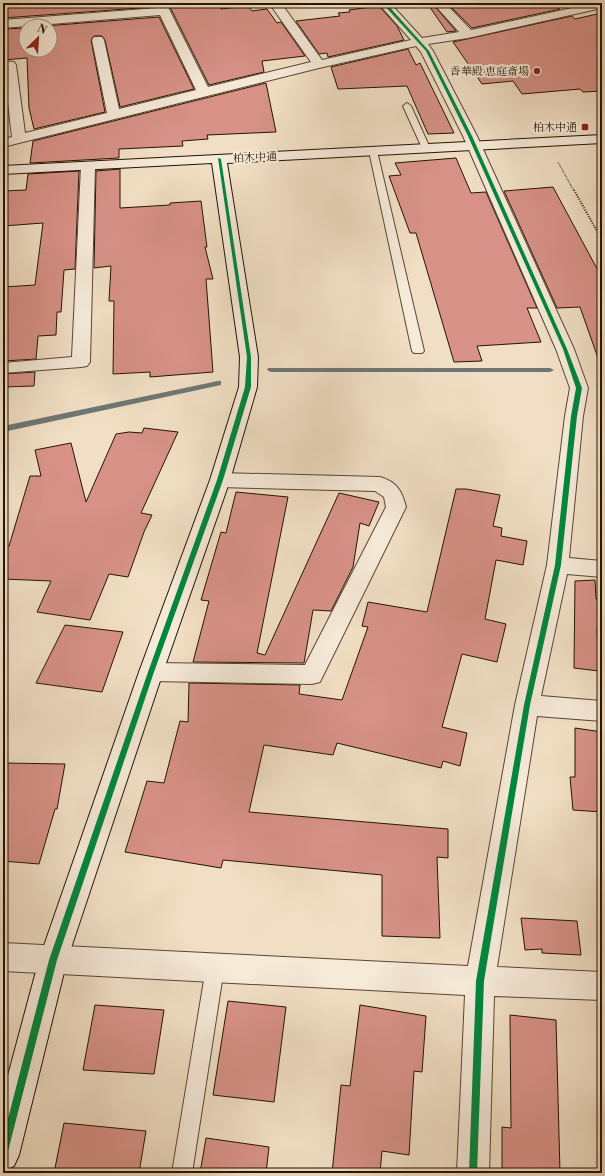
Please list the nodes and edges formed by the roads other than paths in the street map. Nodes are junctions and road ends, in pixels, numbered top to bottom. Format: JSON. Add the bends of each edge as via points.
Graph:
{"nodes":[{"id":1,"x":275,"y":3,"type":"edge"},
{"id":2,"x":384,"y":3,"type":"edge"},
{"id":3,"x":439,"y":3,"type":"edge"},
{"id":4,"x":602,"y":6,"type":"edge"},
{"id":5,"x":161,"y":7,"type":"edge"},
{"id":6,"x":3,"y":24,"type":"edge"},
{"id":7,"x":468,"y":34,"type":"junction"},
{"id":8,"x":98,"y":40,"type":"dead end"},
{"id":9,"x":418,"y":42,"type":"junction"},
{"id":10,"x":319,"y":64,"type":"junction"},
{"id":11,"x":3,"y":65,"type":"edge"},
{"id":12,"x":204,"y":92,"type":"junction"},
{"id":13,"x":407,"y":106,"type":"dead end"},
{"id":14,"x":114,"y":115,"type":"junction"},
{"id":15,"x":19,"y":138,"type":"junction"},
{"id":16,"x":602,"y":139,"type":"edge"},
{"id":17,"x":3,"y":143,"type":"edge"},
{"id":18,"x":475,"y":145,"type":"junction"},
{"id":19,"x":426,"y":148,"type":"junction"},
{"id":20,"x":373,"y":151,"type":"junction"},
{"id":21,"x":219,"y":159,"type":"junction"},
{"id":22,"x":88,"y":166,"type":"junction"},
{"id":23,"x":3,"y":170,"type":"edge"},
{"id":24,"x":418,"y":352,"type":"dead end"},
{"id":25,"x":3,"y":368,"type":"edge"},
{"id":26,"x":220,"y":480,"type":"junction"},
{"id":27,"x":558,"y":565,"type":"junction"},
{"id":28,"x":602,"y":568,"type":"edge"},
{"id":29,"x":152,"y":672,"type":"junction"},
{"id":30,"x":527,"y":704,"type":"junction"},
{"id":31,"x":602,"y":711,"type":"edge"},
{"id":32,"x":3,"y":957,"type":"edge"},
{"id":33,"x":52,"y":960,"type":"junction"},
{"id":34,"x":215,"y":968,"type":"junction"},
{"id":35,"x":480,"y":981,"type":"junction"},
{"id":36,"x":602,"y":986,"type":"edge"},
{"id":37,"x":3,"y":1156,"type":"edge"},
{"id":38,"x":182,"y":1173,"type":"edge"},
{"id":39,"x":472,"y":1173,"type":"edge"}],
"edges":[{"from":1,"to":10,"type":"street"},
{"from":2,"to":9,"type":"street"},
{"from":3,"to":7,"type":"street"},
{"from":4,"to":7,"type":"street"},
{"from":5,"to":6,"type":"street"},
{"from":5,"to":12,"type":"street"},
{"from":7,"to":9,"type":"street"},
{"from":8,"to":14,"type":"street"},
{"from":9,"to":10,"type":"street"},
{"from":9,"to":18,"type":"street","via":[[427,51]]},
{"from":10,"to":12,"type":"street"},
{"from":11,"to":15,"type":"street","via":[[10,65]]},
{"from":12,"to":14,"type":"street"},
{"from":13,"to":19,"type":"lane"},
{"from":14,"to":15,"type":"street"},
{"from":15,"to":17,"type":"street"},
{"from":16,"to":18,"type":"street","name":"柏木中通"},
{"from":18,"to":19,"type":"street","name":"柏木中通"},
{"from":18,"to":27,"type":"street","via":[[565,349],[579,388]]},
{"from":19,"to":20,"type":"street","name":"柏木中通"},
{"from":20,"to":21,"type":"street","name":"柏木中通"},
{"from":20,"to":24,"type":"lane"},
{"from":21,"to":22,"type":"street","name":"柏木中通"},
{"from":21,"to":26,"type":"street","via":[[249,357],[248,388]]},
{"from":22,"to":23,"type":"street","name":"柏木中通"},
{"from":22,"to":25,"type":"street","via":[[81,362]]},
{"from":26,"to":29,"type":"street"},
{"from":26,"to":29,"type":"street","via":[[380,484],[393,494],[396,507],[312,674]]},
{"from":27,"to":28,"type":"street"},
{"from":27,"to":30,"type":"street"},
{"from":29,"to":33,"type":"street"},
{"from":30,"to":31,"type":"street"},
{"from":30,"to":35,"type":"street"},
{"from":32,"to":33,"type":"street"},
{"from":33,"to":34,"type":"street"},
{"from":33,"to":37,"type":"street"},
{"from":34,"to":35,"type":"street"},
{"from":34,"to":38,"type":"lane"},
{"from":35,"to":36,"type":"street"},
{"from":35,"to":39,"type":"street"}]}
